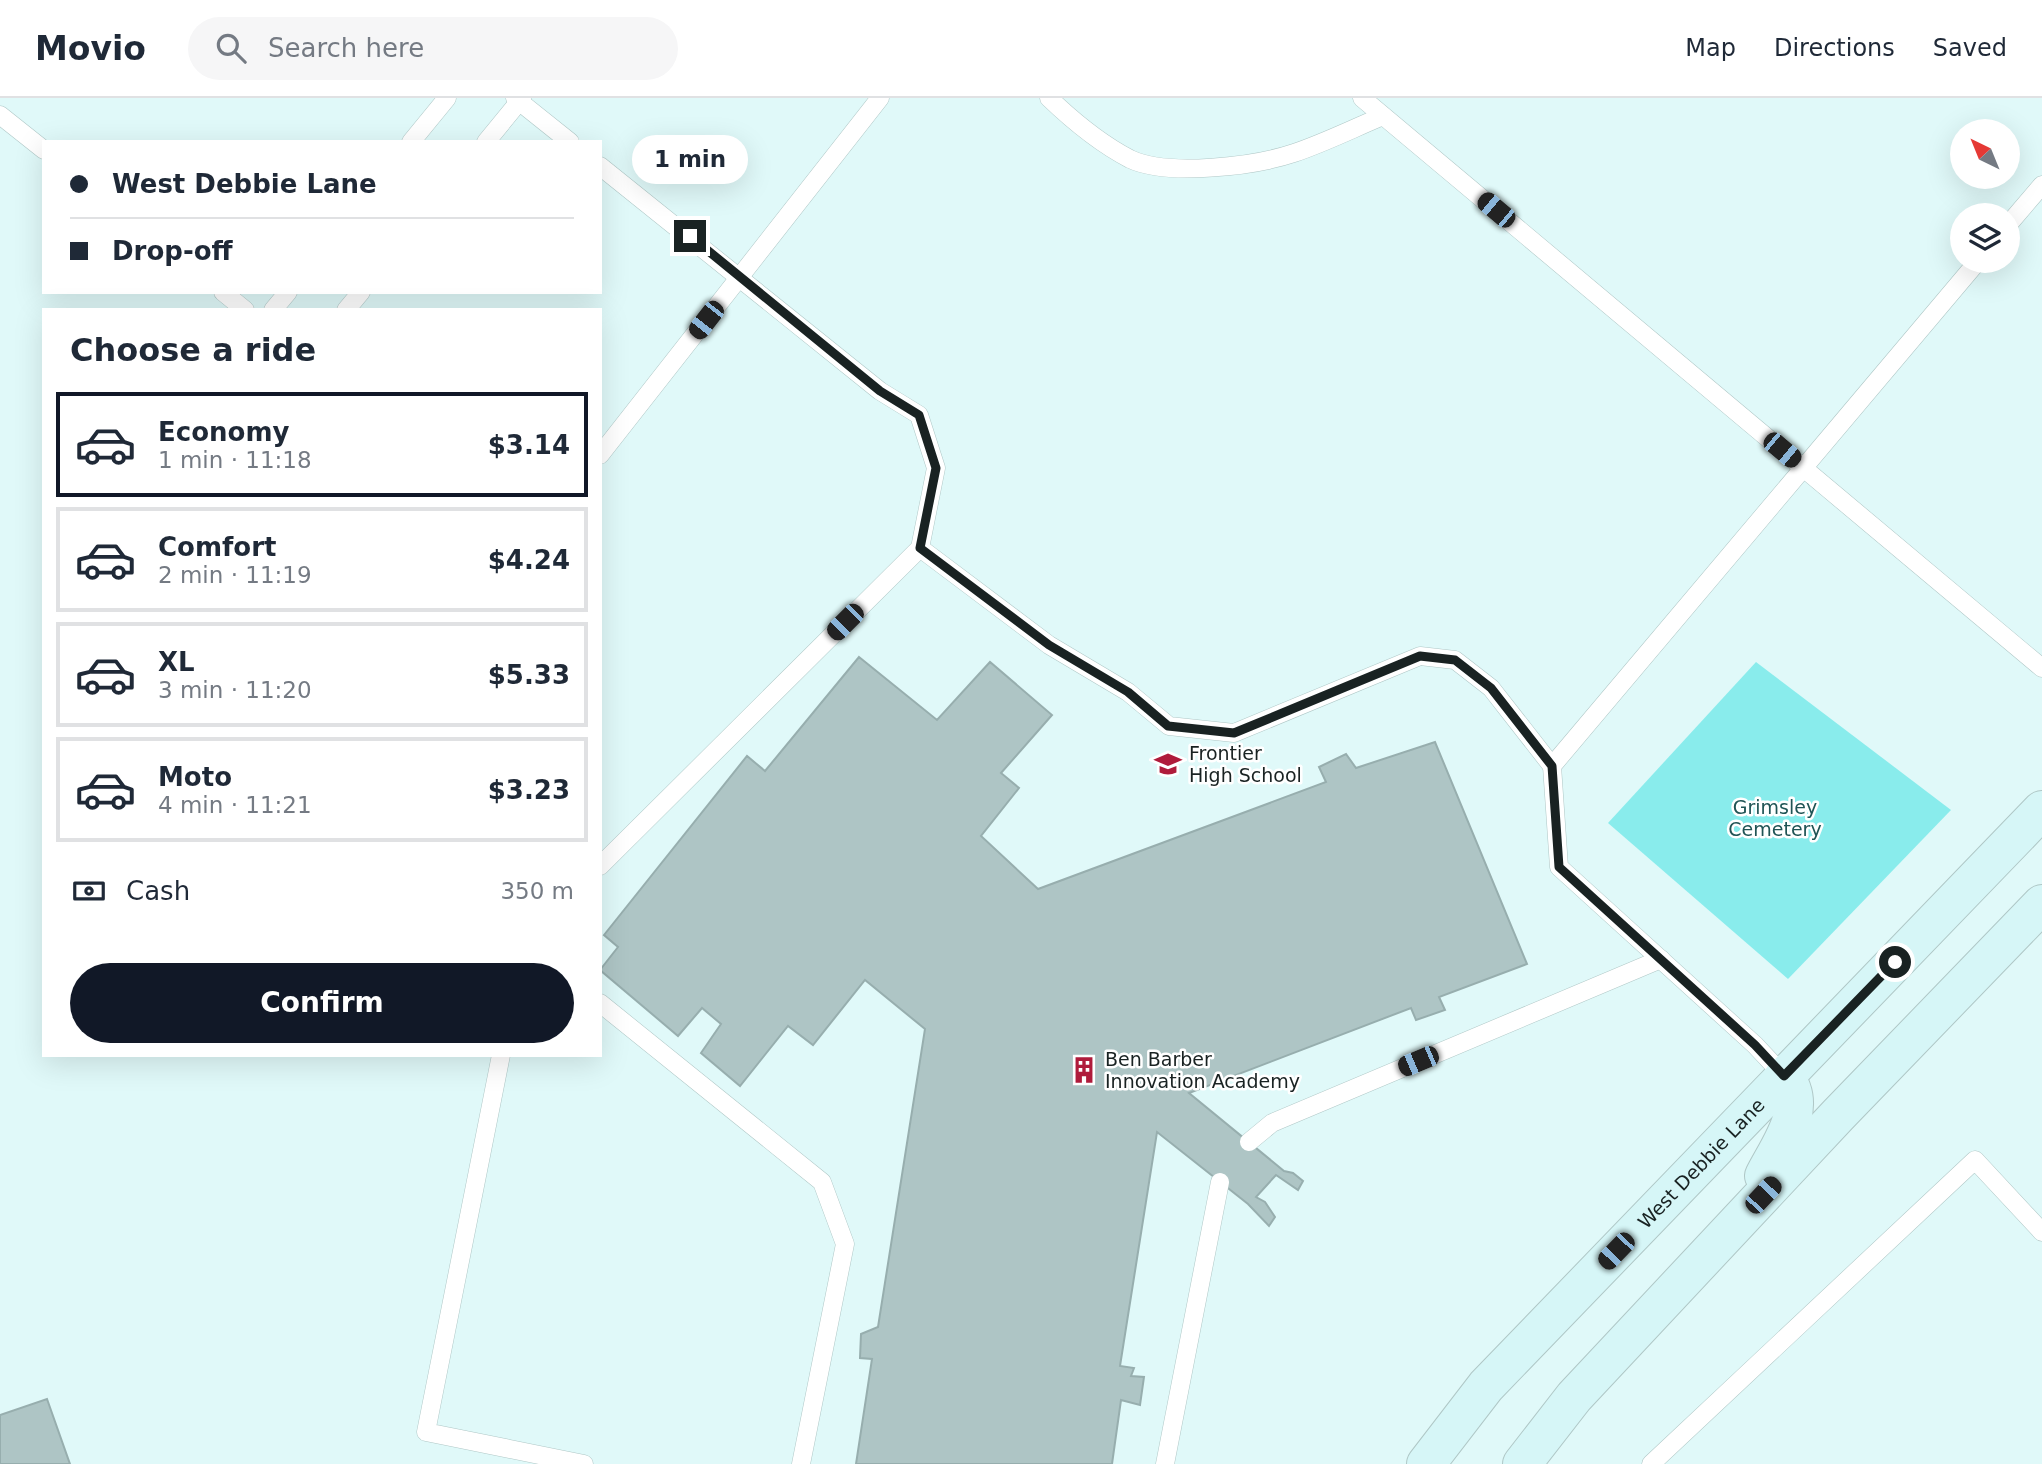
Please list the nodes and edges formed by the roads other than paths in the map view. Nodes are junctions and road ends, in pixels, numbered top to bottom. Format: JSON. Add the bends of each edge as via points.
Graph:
{"nodes":[{"id":1,"x":447,"y":98,"type":"edge"},
{"id":2,"x":880,"y":98,"type":"edge"},
{"id":3,"x":1049,"y":98,"type":"edge"},
{"id":4,"x":1362,"y":98,"type":"edge"},
{"id":5,"x":519,"y":99,"type":"edge"},
{"id":6,"x":0,"y":115,"type":"edge"},
{"id":7,"x":1383,"y":116,"type":"junction"},
{"id":8,"x":413,"y":140,"type":"edge"},
{"id":9,"x":487,"y":140,"type":"edge"},
{"id":10,"x":568,"y":140,"type":"edge"},
{"id":11,"x":42,"y":148,"type":"edge"},
{"id":12,"x":602,"y":168,"type":"edge"},
{"id":13,"x":2042,"y":185,"type":"edge"},
{"id":14,"x":2020,"y":211,"type":"edge"},
{"id":15,"x":1968,"y":273,"type":"edge"},
{"id":16,"x":741,"y":276,"type":"junction"},
{"id":17,"x":225,"y":294,"type":"edge"},
{"id":18,"x":286,"y":294,"type":"edge"},
{"id":19,"x":359,"y":294,"type":"edge"},
{"id":20,"x":243,"y":308,"type":"edge"},
{"id":21,"x":275,"y":308,"type":"edge"},
{"id":22,"x":348,"y":308,"type":"edge"},
{"id":23,"x":602,"y":452,"type":"edge"},
{"id":24,"x":1804,"y":467,"type":"junction"},
{"id":25,"x":920,"y":548,"type":"junction"},
{"id":26,"x":2042,"y":668,"type":"edge"},
{"id":27,"x":1552,"y":766,"type":"junction"},
{"id":28,"x":2042,"y":810,"type":"edge"},
{"id":29,"x":602,"y":864,"type":"edge"},
{"id":30,"x":2042,"y":904,"type":"edge"},
{"id":31,"x":1661,"y":959,"type":"junction"},
{"id":32,"x":602,"y":1005,"type":"edge"},
{"id":33,"x":501,"y":1057,"type":"edge"},
{"id":34,"x":1784,"y":1076,"type":"junction"},
{"id":35,"x":1249,"y":1142,"type":"dead end"},
{"id":36,"x":1220,"y":1182,"type":"dead end"},
{"id":37,"x":1744,"y":1215,"type":"junction"},
{"id":38,"x":2042,"y":1232,"type":"edge"},
{"id":39,"x":584,"y":1464,"type":"edge"},
{"id":40,"x":801,"y":1464,"type":"edge"},
{"id":41,"x":1165,"y":1464,"type":"edge"},
{"id":42,"x":1426,"y":1464,"type":"edge"},
{"id":43,"x":1522,"y":1464,"type":"edge"},
{"id":44,"x":1651,"y":1464,"type":"edge"}],
"edges":[{"from":1,"to":8,"type":"lane"},
{"from":2,"to":16,"type":"lane"},
{"from":3,"to":7,"type":"lane","via":[[1104,143],[1133,160],[1174,169],[1292,153]]},
{"from":4,"to":7,"type":"lane"},
{"from":5,"to":9,"type":"lane"},
{"from":5,"to":10,"type":"lane"},
{"from":6,"to":11,"type":"lane"},
{"from":7,"to":24,"type":"lane"},
{"from":12,"to":16,"type":"lane"},
{"from":13,"to":14,"type":"lane"},
{"from":15,"to":24,"type":"lane"},
{"from":16,"to":23,"type":"lane"},
{"from":16,"to":25,"type":"lane","via":[[880,391],[919,415],[936,468]]},
{"from":17,"to":20,"type":"lane"},
{"from":18,"to":21,"type":"lane"},
{"from":19,"to":22,"type":"lane"},
{"from":24,"to":26,"type":"lane"},
{"from":24,"to":27,"type":"lane"},
{"from":25,"to":27,"type":"lane","via":[[1049,645],[1128,692],[1168,726],[1234,733],[1420,656],[1455,660],[1491,688]]},
{"from":25,"to":29,"type":"lane"},
{"from":27,"to":31,"type":"lane","via":[[1559,867]]},
{"from":28,"to":34,"type":"main road","name":"West Debbie Lane"},
{"from":30,"to":37,"type":"main road"},
{"from":31,"to":34,"type":"lane"},
{"from":31,"to":35,"type":"lane","via":[[1272,1122]]},
{"from":32,"to":40,"type":"lane","via":[[822,1182],[845,1244]]},
{"from":33,"to":39,"type":"lane","via":[[426,1432]]},
{"from":34,"to":37,"type":"main road","via":[[1794,1099],[1794,1116]]},
{"from":34,"to":42,"type":"main road","name":"West Debbie Lane","via":[[1486,1386]]},
{"from":36,"to":41,"type":"lane"},
{"from":37,"to":43,"type":"main road","via":[[1574,1397]]},
{"from":38,"to":44,"type":"lane","via":[[1975,1160]]}]}
